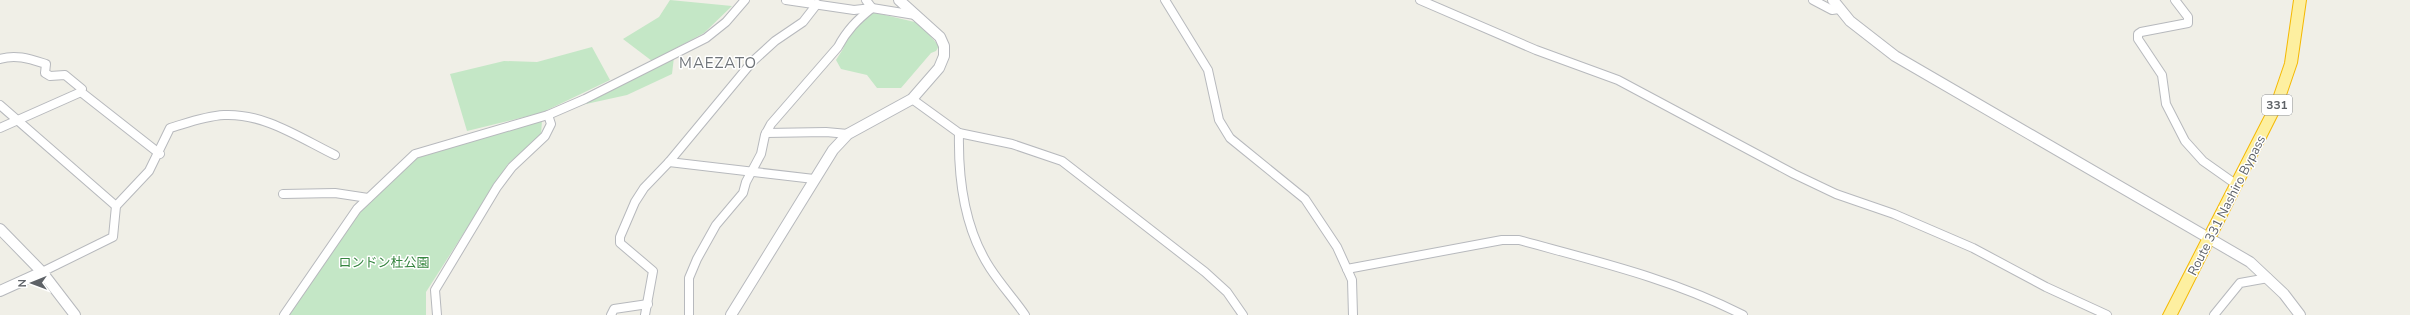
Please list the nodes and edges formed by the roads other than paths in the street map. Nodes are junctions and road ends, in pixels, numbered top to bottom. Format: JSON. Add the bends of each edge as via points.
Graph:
{"nodes":[{"id":1,"x":744,"y":0,"type":"edge"},
{"id":2,"x":786,"y":0,"type":"edge"},
{"id":3,"x":866,"y":0,"type":"edge"},
{"id":4,"x":900,"y":0,"type":"edge"},
{"id":5,"x":1165,"y":0,"type":"edge"},
{"id":6,"x":1420,"y":0,"type":"edge"},
{"id":7,"x":1813,"y":0,"type":"edge"},
{"id":8,"x":1832,"y":0,"type":"edge"},
{"id":9,"x":2175,"y":0,"type":"edge"},
{"id":10,"x":2300,"y":0,"type":"edge"},
{"id":11,"x":817,"y":4,"type":"junction"},
{"id":12,"x":872,"y":8,"type":"junction"},
{"id":13,"x":1839,"y":9,"type":"junction"},
{"id":14,"x":915,"y":15,"type":"junction"},
{"id":15,"x":0,"y":59,"type":"edge"},
{"id":16,"x":81,"y":92,"type":"junction"},
{"id":17,"x":912,"y":100,"type":"junction"},
{"id":18,"x":0,"y":105,"type":"edge"},
{"id":19,"x":548,"y":115,"type":"junction"},
{"id":20,"x":17,"y":120,"type":"junction"},
{"id":21,"x":0,"y":128,"type":"edge"},
{"id":22,"x":959,"y":132,"type":"junction"},
{"id":23,"x":766,"y":133,"type":"junction"},
{"id":24,"x":848,"y":134,"type":"junction"},
{"id":25,"x":160,"y":154,"type":"junction"},
{"id":26,"x":335,"y":155,"type":"dead end"},
{"id":27,"x":669,"y":162,"type":"junction"},
{"id":28,"x":752,"y":172,"type":"junction"},
{"id":29,"x":814,"y":179,"type":"junction"},
{"id":30,"x":2237,"y":185,"type":"junction"},
{"id":31,"x":283,"y":194,"type":"dead end"},
{"id":32,"x":368,"y":198,"type":"junction"},
{"id":33,"x":116,"y":206,"type":"junction"},
{"id":34,"x":0,"y":229,"type":"edge"},
{"id":35,"x":2210,"y":239,"type":"junction"},
{"id":36,"x":1347,"y":269,"type":"junction"},
{"id":37,"x":42,"y":272,"type":"junction"},
{"id":38,"x":2268,"y":278,"type":"junction"},
{"id":39,"x":0,"y":291,"type":"edge"},
{"id":40,"x":648,"y":304,"type":"junction"},
{"id":41,"x":76,"y":315,"type":"edge"},
{"id":42,"x":284,"y":315,"type":"edge"},
{"id":43,"x":437,"y":315,"type":"edge"},
{"id":44,"x":611,"y":315,"type":"edge"},
{"id":45,"x":645,"y":315,"type":"edge"},
{"id":46,"x":689,"y":315,"type":"edge"},
{"id":47,"x":732,"y":315,"type":"edge"},
{"id":48,"x":1025,"y":315,"type":"edge"},
{"id":49,"x":1243,"y":315,"type":"edge"},
{"id":50,"x":1353,"y":315,"type":"edge"},
{"id":51,"x":1743,"y":315,"type":"edge"},
{"id":52,"x":2107,"y":315,"type":"edge"},
{"id":53,"x":2170,"y":315,"type":"edge"},
{"id":54,"x":2214,"y":315,"type":"edge"},
{"id":55,"x":2300,"y":315,"type":"edge"}],
"edges":[{"from":1,"to":19,"type":"street","via":[[726,22],[706,38]]},
{"from":2,"to":11,"type":"street"},
{"from":3,"to":12,"type":"street"},
{"from":4,"to":14,"type":"street"},
{"from":5,"to":36,"type":"street","via":[[1208,70],[1219,120],[1230,138],[1305,199],[1337,247]]},
{"from":6,"to":52,"type":"street","via":[[1463,16],[1536,50],[1618,80],[1794,174],[1836,194],[1894,214],[1973,248],[2046,287]]},
{"from":7,"to":13,"type":"street","via":[[1832,10]]},
{"from":8,"to":13,"type":"street"},
{"from":9,"to":30,"type":"street","via":[[2188,17],[2188,23],[2141,32],[2138,39],[2162,75],[2165,83],[2163,94],[2173,122],[2194,154]]},
{"from":10,"to":30,"type":"highway","name":"Route 331 Nashiro Bypass","number":"331","via":[[2291,63],[2279,97]]},
{"from":11,"to":12,"type":"street","via":[[854,10]]},
{"from":11,"to":27,"type":"street","via":[[803,22],[775,41],[752,62]]},
{"from":12,"to":14,"type":"street"},
{"from":12,"to":23,"type":"street","via":[[845,33],[838,47],[809,78]]},
{"from":13,"to":35,"type":"street","via":[[1850,21],[1895,56]]},
{"from":14,"to":17,"type":"street","via":[[940,37],[944,46],[944,56],[939,68]]},
{"from":15,"to":16,"type":"street","via":[[8,56],[26,57],[46,64],[45,73],[50,76],[65,75],[82,89]]},
{"from":16,"to":20,"type":"street"},
{"from":16,"to":25,"type":"street"},
{"from":17,"to":22,"type":"street","via":[[923,105]]},
{"from":17,"to":24,"type":"street"},
{"from":18,"to":20,"type":"street"},
{"from":19,"to":32,"type":"street","via":[[415,154]]},
{"from":19,"to":43,"type":"street","via":[[551,124],[545,136],[512,167],[496,187],[435,290]]},
{"from":20,"to":21,"type":"street"},
{"from":20,"to":33,"type":"street"},
{"from":22,"to":48,"type":"street","via":[[958,157],[973,238],[991,269]]},
{"from":22,"to":49,"type":"street","via":[[992,138],[1062,161],[1205,272],[1227,292]]},
{"from":23,"to":24,"type":"street"},
{"from":23,"to":28,"type":"street","via":[[761,154]]},
{"from":24,"to":29,"type":"street","via":[[833,150]]},
{"from":25,"to":26,"type":"street","via":[[170,128],[222,115],[244,115],[265,121]]},
{"from":25,"to":33,"type":"street","via":[[138,187]]},
{"from":27,"to":28,"type":"street"},
{"from":27,"to":40,"type":"street","via":[[644,188],[620,237],[620,243],[653,271]]},
{"from":28,"to":29,"type":"street"},
{"from":28,"to":46,"type":"street","via":[[746,182],[744,193],[716,225],[697,259],[689,278]]},
{"from":29,"to":47,"type":"street"},
{"from":30,"to":35,"type":"highway","name":"Route 331 Nashiro Bypass","number":"331"},
{"from":31,"to":32,"type":"street","via":[[335,193]]},
{"from":32,"to":42,"type":"street","via":[[338,233]]},
{"from":33,"to":37,"type":"street","via":[[113,237]]},
{"from":34,"to":37,"type":"street"},
{"from":35,"to":38,"type":"street","via":[[2250,262]]},
{"from":35,"to":53,"type":"highway","name":"Route 331 Nashiro Bypass","number":"331"},
{"from":36,"to":50,"type":"street","via":[[1352,280]]},
{"from":36,"to":51,"type":"street","via":[[1502,240],[1519,240],[1619,267],[1708,297]]},
{"from":37,"to":39,"type":"street"},
{"from":37,"to":41,"type":"street"},
{"from":38,"to":54,"type":"street","via":[[2240,283]]},
{"from":38,"to":55,"type":"street"},
{"from":40,"to":44,"type":"street","via":[[614,309]]},
{"from":40,"to":45,"type":"street"}]}
